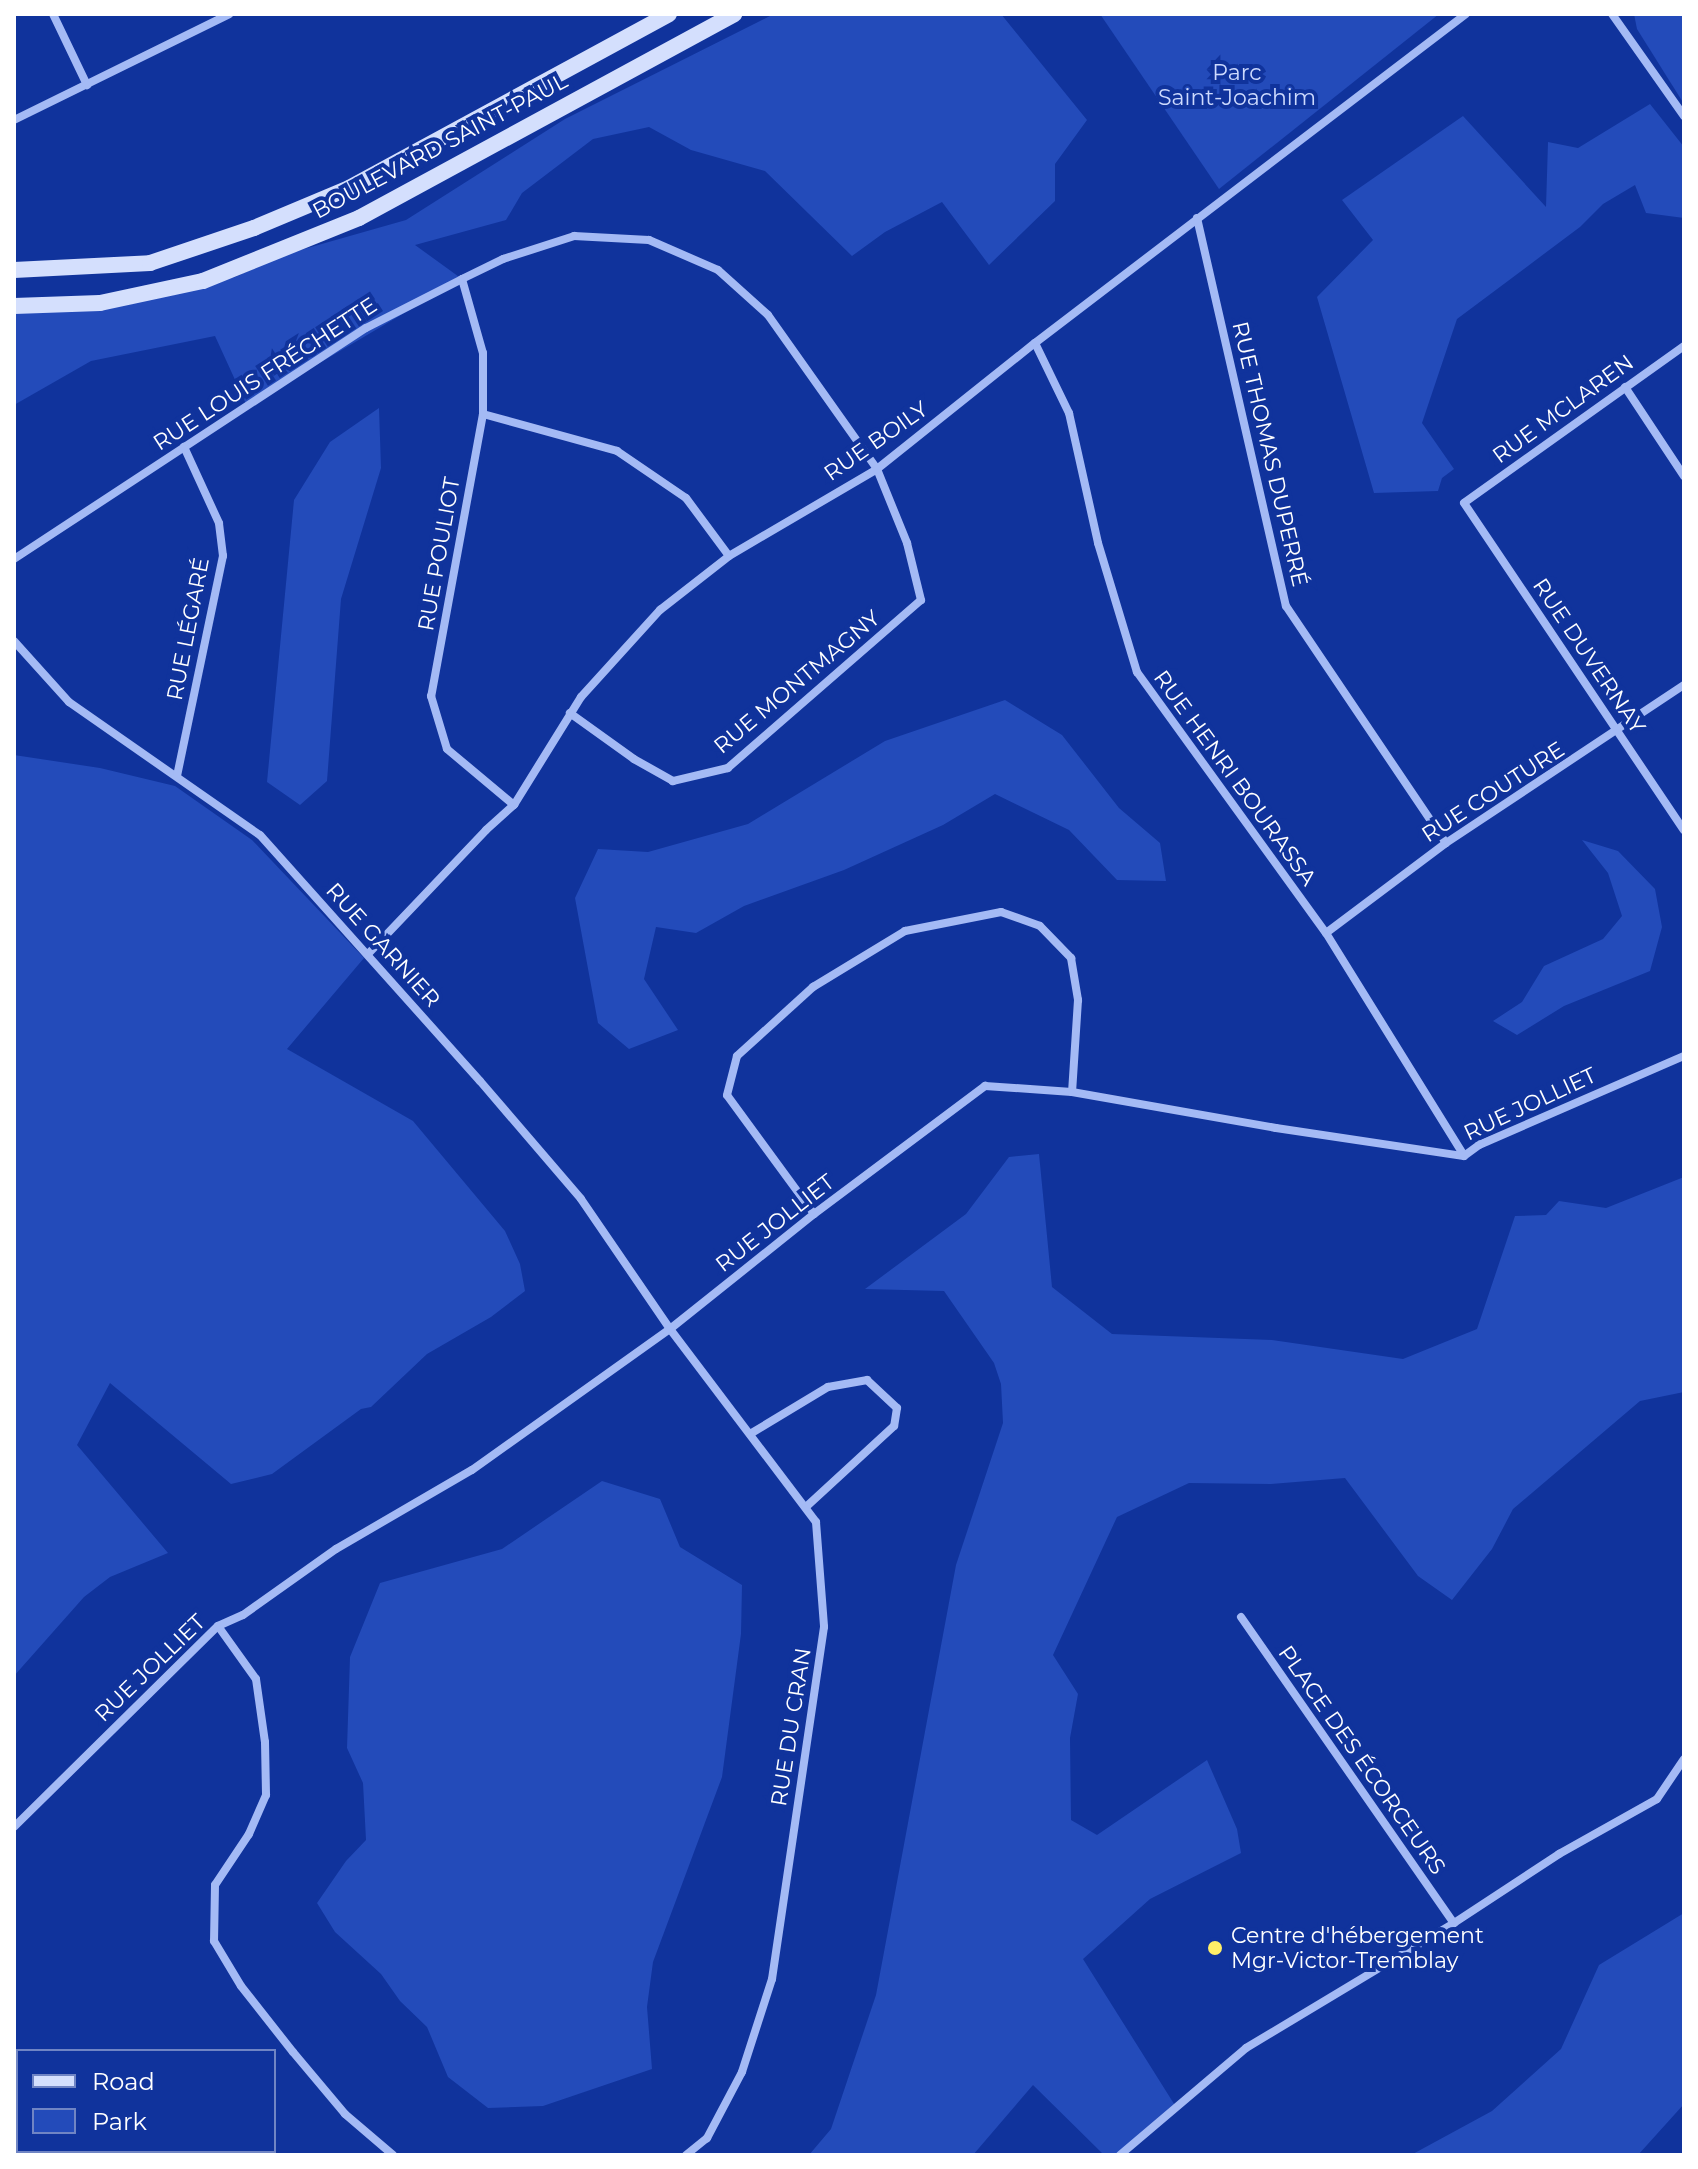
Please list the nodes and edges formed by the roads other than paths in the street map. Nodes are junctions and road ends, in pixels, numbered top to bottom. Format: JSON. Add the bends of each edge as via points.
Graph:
{"nodes":[{"id":1,"x":53,"y":14,"type":"edge"},
{"id":2,"x":229,"y":14,"type":"edge"},
{"id":3,"x":669,"y":14,"type":"edge"},
{"id":4,"x":734,"y":14,"type":"edge"},
{"id":5,"x":1466,"y":14,"type":"edge"},
{"id":6,"x":1612,"y":14,"type":"edge"},
{"id":7,"x":87,"y":85,"type":"junction"},
{"id":8,"x":1684,"y":116,"type":"edge"},
{"id":9,"x":14,"y":120,"type":"edge"},
{"id":10,"x":1197,"y":218,"type":"junction"},
{"id":11,"x":14,"y":270,"type":"edge"},
{"id":12,"x":462,"y":279,"type":"junction"},
{"id":13,"x":14,"y":306,"type":"edge"},
{"id":14,"x":1035,"y":343,"type":"junction"},
{"id":15,"x":1684,"y":346,"type":"edge"},
{"id":16,"x":1625,"y":387,"type":"junction"},
{"id":17,"x":483,"y":414,"type":"junction"},
{"id":18,"x":184,"y":447,"type":"junction"},
{"id":19,"x":877,"y":469,"type":"junction"},
{"id":20,"x":1684,"y":476,"type":"edge"},
{"id":21,"x":1464,"y":503,"type":"joint"},
{"id":22,"x":729,"y":556,"type":"junction"},
{"id":23,"x":14,"y":559,"type":"edge"},
{"id":24,"x":14,"y":641,"type":"edge"},
{"id":25,"x":1684,"y":685,"type":"edge"},
{"id":26,"x":570,"y":713,"type":"junction"},
{"id":27,"x":1618,"y":731,"type":"junction"},
{"id":28,"x":177,"y":776,"type":"junction"},
{"id":29,"x":514,"y":805,"type":"junction"},
{"id":30,"x":1684,"y":830,"type":"edge"},
{"id":31,"x":1446,"y":843,"type":"junction"},
{"id":32,"x":1326,"y":933,"type":"junction"},
{"id":33,"x":368,"y":954,"type":"junction"},
{"id":34,"x":1684,"y":1056,"type":"edge"},
{"id":35,"x":1072,"y":1092,"type":"junction"},
{"id":36,"x":1464,"y":1156,"type":"junction"},
{"id":37,"x":814,"y":1214,"type":"junction"},
{"id":38,"x":670,"y":1329,"type":"junction"},
{"id":39,"x":750,"y":1434,"type":"junction"},
{"id":40,"x":806,"y":1507,"type":"junction"},
{"id":41,"x":1241,"y":1617,"type":"dead end"},
{"id":42,"x":218,"y":1626,"type":"junction"},
{"id":43,"x":1684,"y":1759,"type":"edge"},
{"id":44,"x":14,"y":1827,"type":"edge"},
{"id":45,"x":1454,"y":1923,"type":"junction"},
{"id":46,"x":393,"y":2155,"type":"edge"},
{"id":47,"x":686,"y":2155,"type":"edge"},
{"id":48,"x":1120,"y":2155,"type":"edge"}],
"edges":[{"from":1,"to":7,"type":"street"},
{"from":2,"to":7,"type":"street"},
{"from":3,"to":11,"type":"main road","name":"BOULEVARD SAINT-PAUL","via":[[349,188],[254,228],[150,263]]},
{"from":4,"to":13,"type":"main road","name":"BOULEVARD SAINT-PAUL","via":[[359,218],[203,281],[100,303]]},
{"from":5,"to":10,"type":"street","name":"RUE BOILY"},
{"from":6,"to":8,"type":"street"},
{"from":7,"to":9,"type":"street"},
{"from":10,"to":14,"type":"street","name":"RUE BOILY"},
{"from":10,"to":31,"type":"street","name":"RUE THOMAS DUPERRÉ","via":[[1286,606]]},
{"from":12,"to":17,"type":"street","name":"RUE POULIOT","via":[[483,353]]},
{"from":12,"to":18,"type":"street","name":"RUE LOUIS FRÉCHETTE","via":[[366,328]]},
{"from":12,"to":19,"type":"street","name":"RUE LOUIS FRÉCHETTE","via":[[574,236],[649,240],[718,270],[768,315]]},
{"from":14,"to":19,"type":"street","name":"RUE BOILY"},
{"from":14,"to":32,"type":"street","name":"RUE HENRI BOURASSA","via":[[1069,413],[1098,543],[1137,672]]},
{"from":15,"to":16,"type":"street","name":"RUE MCLAREN"},
{"from":16,"to":20,"type":"street"},
{"from":16,"to":21,"type":"street","name":"RUE MCLAREN"},
{"from":17,"to":22,"type":"street","via":[[617,451],[686,498]]},
{"from":17,"to":29,"type":"street","name":"RUE POULIOT","via":[[431,696],[447,749]]},
{"from":18,"to":23,"type":"street","name":"RUE LOUIS FRÉCHETTE"},
{"from":18,"to":28,"type":"street","name":"RUE LÉGARÉ","via":[[219,523],[223,556]]},
{"from":19,"to":22,"type":"street","name":"RUE BOILY"},
{"from":19,"to":26,"type":"street","name":"RUE MONTMAGNY","via":[[907,543],[921,600],[728,768],[673,781]]},
{"from":21,"to":27,"type":"street","name":"RUE DUVERNAY"},
{"from":22,"to":26,"type":"street","name":"RUE BOILY","via":[[660,610]]},
{"from":24,"to":28,"type":"street","name":"RUE GARNIER","via":[[69,702]]},
{"from":25,"to":27,"type":"street","name":"RUE COUTURE"},
{"from":26,"to":29,"type":"street","name":"RUE BOILY"},
{"from":27,"to":30,"type":"street","name":"RUE DUVERNAY"},
{"from":27,"to":31,"type":"street","name":"RUE COUTURE"},
{"from":28,"to":33,"type":"street","name":"RUE GARNIER","via":[[260,835]]},
{"from":29,"to":33,"type":"street","name":"RUE BOILY"},
{"from":31,"to":32,"type":"street","name":"RUE COUTURE"},
{"from":32,"to":36,"type":"street","name":"RUE HENRI BOURASSA"},
{"from":33,"to":38,"type":"street","name":"RUE GARNIER","via":[[581,1199]]},
{"from":34,"to":36,"type":"street","name":"RUE JOLLIET"},
{"from":35,"to":36,"type":"street","name":"RUE JOLLIET"},
{"from":35,"to":37,"type":"street","name":"RUE JOLLIET","via":[[985,1086]]},
{"from":35,"to":37,"type":"street","via":[[1078,1000],[1071,958],[1040,926],[1001,912],[905,931],[813,987],[737,1056],[727,1095]]},
{"from":37,"to":38,"type":"street","name":"RUE JOLLIET"},
{"from":38,"to":39,"type":"street","name":"RUE DU CRAN"},
{"from":38,"to":42,"type":"street","name":"RUE JOLLIET","via":[[472,1470]]},
{"from":39,"to":40,"type":"street","name":"RUE DU CRAN"},
{"from":39,"to":40,"type":"street","via":[[828,1387],[867,1380],[897,1408],[894,1426]]},
{"from":40,"to":47,"type":"street","name":"RUE DU CRAN","via":[[816,1522],[824,1627],[772,1979],[742,2072],[707,2138]]},
{"from":41,"to":45,"type":"street","name":"PLACE DES ÉCORCEURS"},
{"from":42,"to":44,"type":"street","name":"RUE JOLLIET"},
{"from":42,"to":46,"type":"street","via":[[256,1679],[266,1795],[249,1834],[215,1885],[214,1941],[241,1986],[293,2052],[345,2114]]},
{"from":43,"to":45,"type":"street","via":[[1657,1799],[1559,1854]]},
{"from":45,"to":48,"type":"street","via":[[1246,2048]]}]}
